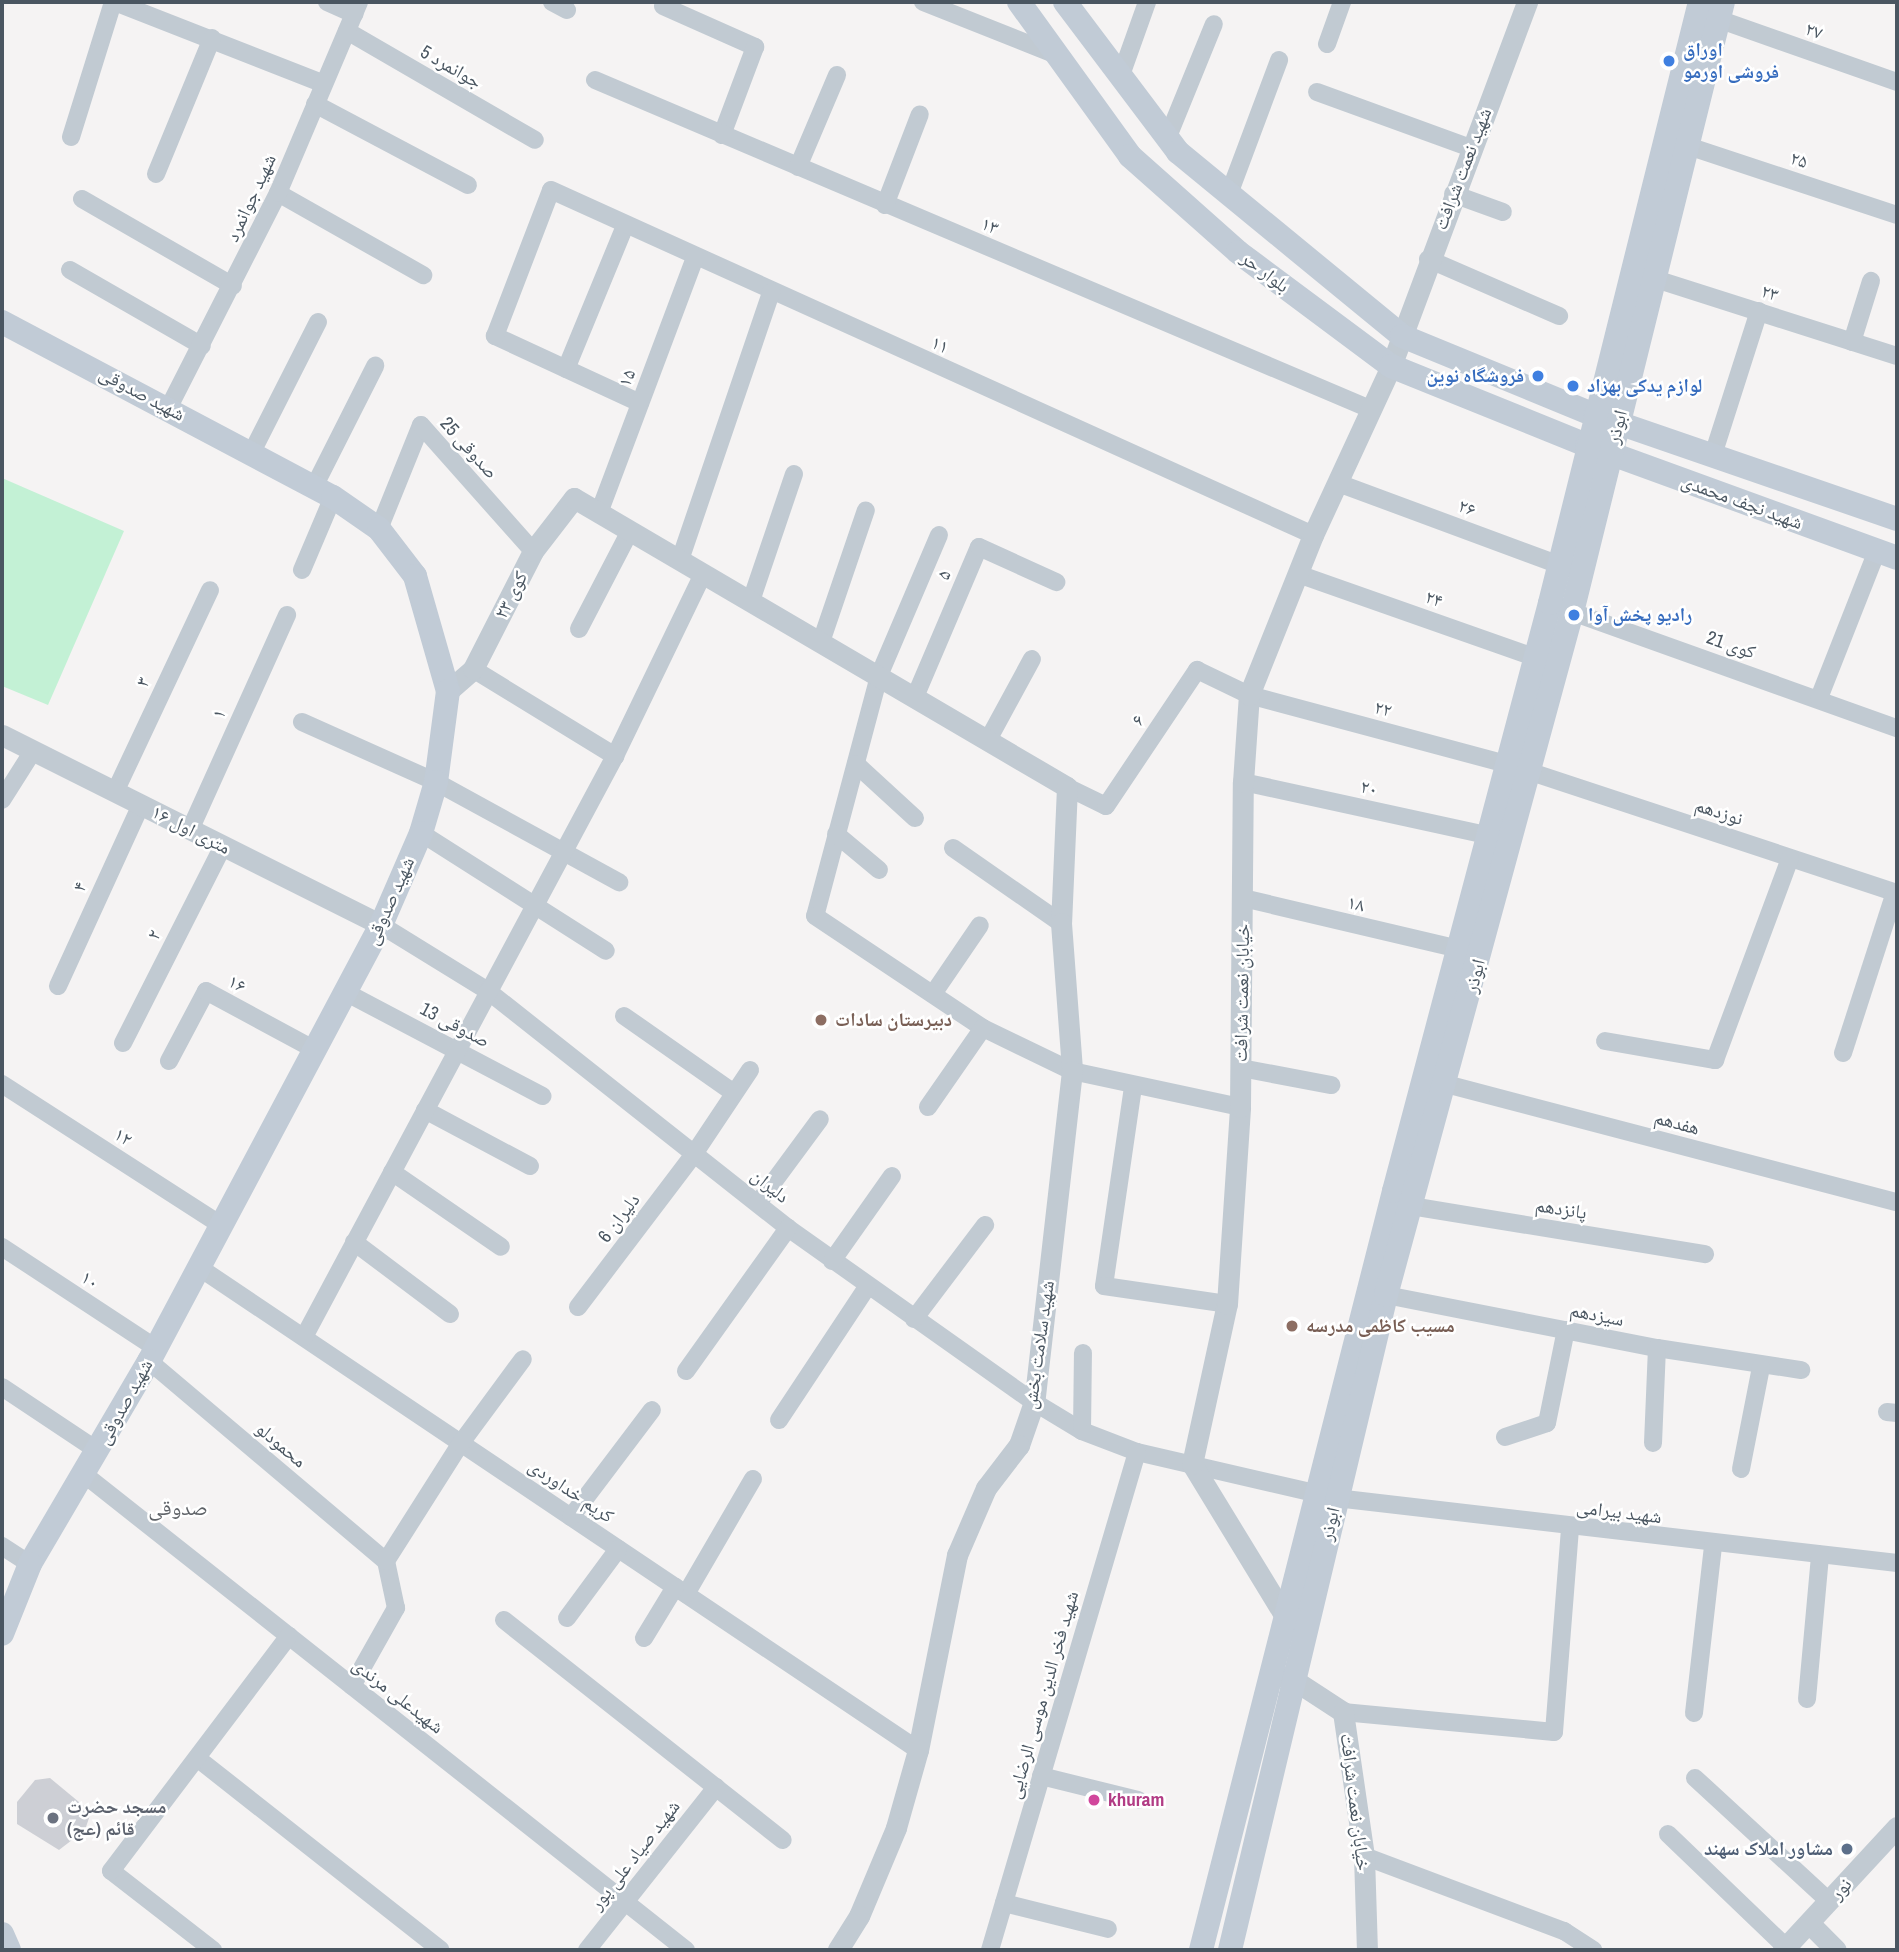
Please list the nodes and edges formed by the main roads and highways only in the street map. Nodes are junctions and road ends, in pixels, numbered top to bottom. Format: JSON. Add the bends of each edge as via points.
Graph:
{"nodes":[{"id":1,"x":1019,"y":2,"type":"edge"},
{"id":2,"x":1065,"y":2,"type":"edge"},
{"id":3,"x":1700,"y":2,"type":"edge"},
{"id":4,"x":1720,"y":11,"type":"edge"},
{"id":5,"x":1699,"y":46,"type":"junction"},
{"id":6,"x":2,"y":322,"type":"edge"},
{"id":7,"x":1595,"y":415,"type":"junction"},
{"id":8,"x":1619,"y":422,"type":"junction"},
{"id":9,"x":1599,"y":449,"type":"junction"},
{"id":10,"x":1897,"y":519,"type":"edge"},
{"id":11,"x":1887,"y":554,"type":"edge"},
{"id":12,"x":1517,"y":767,"type":"junction"},
{"id":13,"x":1326,"y":1496,"type":"junction"},
{"id":14,"x":2,"y":1634,"type":"edge"},
{"id":15,"x":1284,"y":1677,"type":"junction"},
{"id":16,"x":2,"y":1934,"type":"edge"},
{"id":17,"x":9,"y":1950,"type":"edge"},
{"id":18,"x":1201,"y":1950,"type":"edge"},
{"id":19,"x":1230,"y":1950,"type":"edge"}],
"edges":[{"from":1,"to":9,"type":"main road","name":"بلوار حر","via":[[1130,156],[1238,252],[1391,366]]},
{"from":2,"to":7,"type":"main road","name":"بلوار حر","via":[[1167,139],[1402,336]]},
{"from":3,"to":5,"type":"main road","name":"ابوذر"},
{"from":4,"to":5,"type":"main road","name":"ابوذر"},
{"from":5,"to":7,"type":"main road","name":"ابوذر"},
{"from":5,"to":8,"type":"main road","name":"ابوذر","via":[[1688,145]]},
{"from":6,"to":14,"type":"main road","name":"شهید صدوقی","via":[[169,407],[324,492],[379,528],[415,576],[448,691],[436,782],[421,833],[381,925],[200,1268],[30,1564]]},
{"from":7,"to":8,"type":"main road","name":"شهید نجف محمدی"},
{"from":7,"to":9,"type":"main road","name":"ابوذر"},
{"from":8,"to":9,"type":"main road","name":"ابوذر"},
{"from":8,"to":10,"type":"main road","name":"شهید نجف محمدی"},
{"from":9,"to":11,"type":"main road","name":"شهید نجف محمدی"},
{"from":9,"to":12,"type":"main road","name":"ابوذر"},
{"from":12,"to":13,"type":"main road","name":"ابوذر","via":[[1446,1084]]},
{"from":12,"to":13,"type":"main road","name":"ابوذر","via":[[1486,835]]},
{"from":13,"to":15,"type":"main road","name":"ابوذر"},
{"from":13,"to":15,"type":"main road","name":"ابوذر","via":[[1286,1618]]},
{"from":15,"to":18,"type":"main road","name":"ابوذر"},
{"from":15,"to":19,"type":"main road","name":"ابوذر"},
{"from":16,"to":17,"type":"main road"}]}
